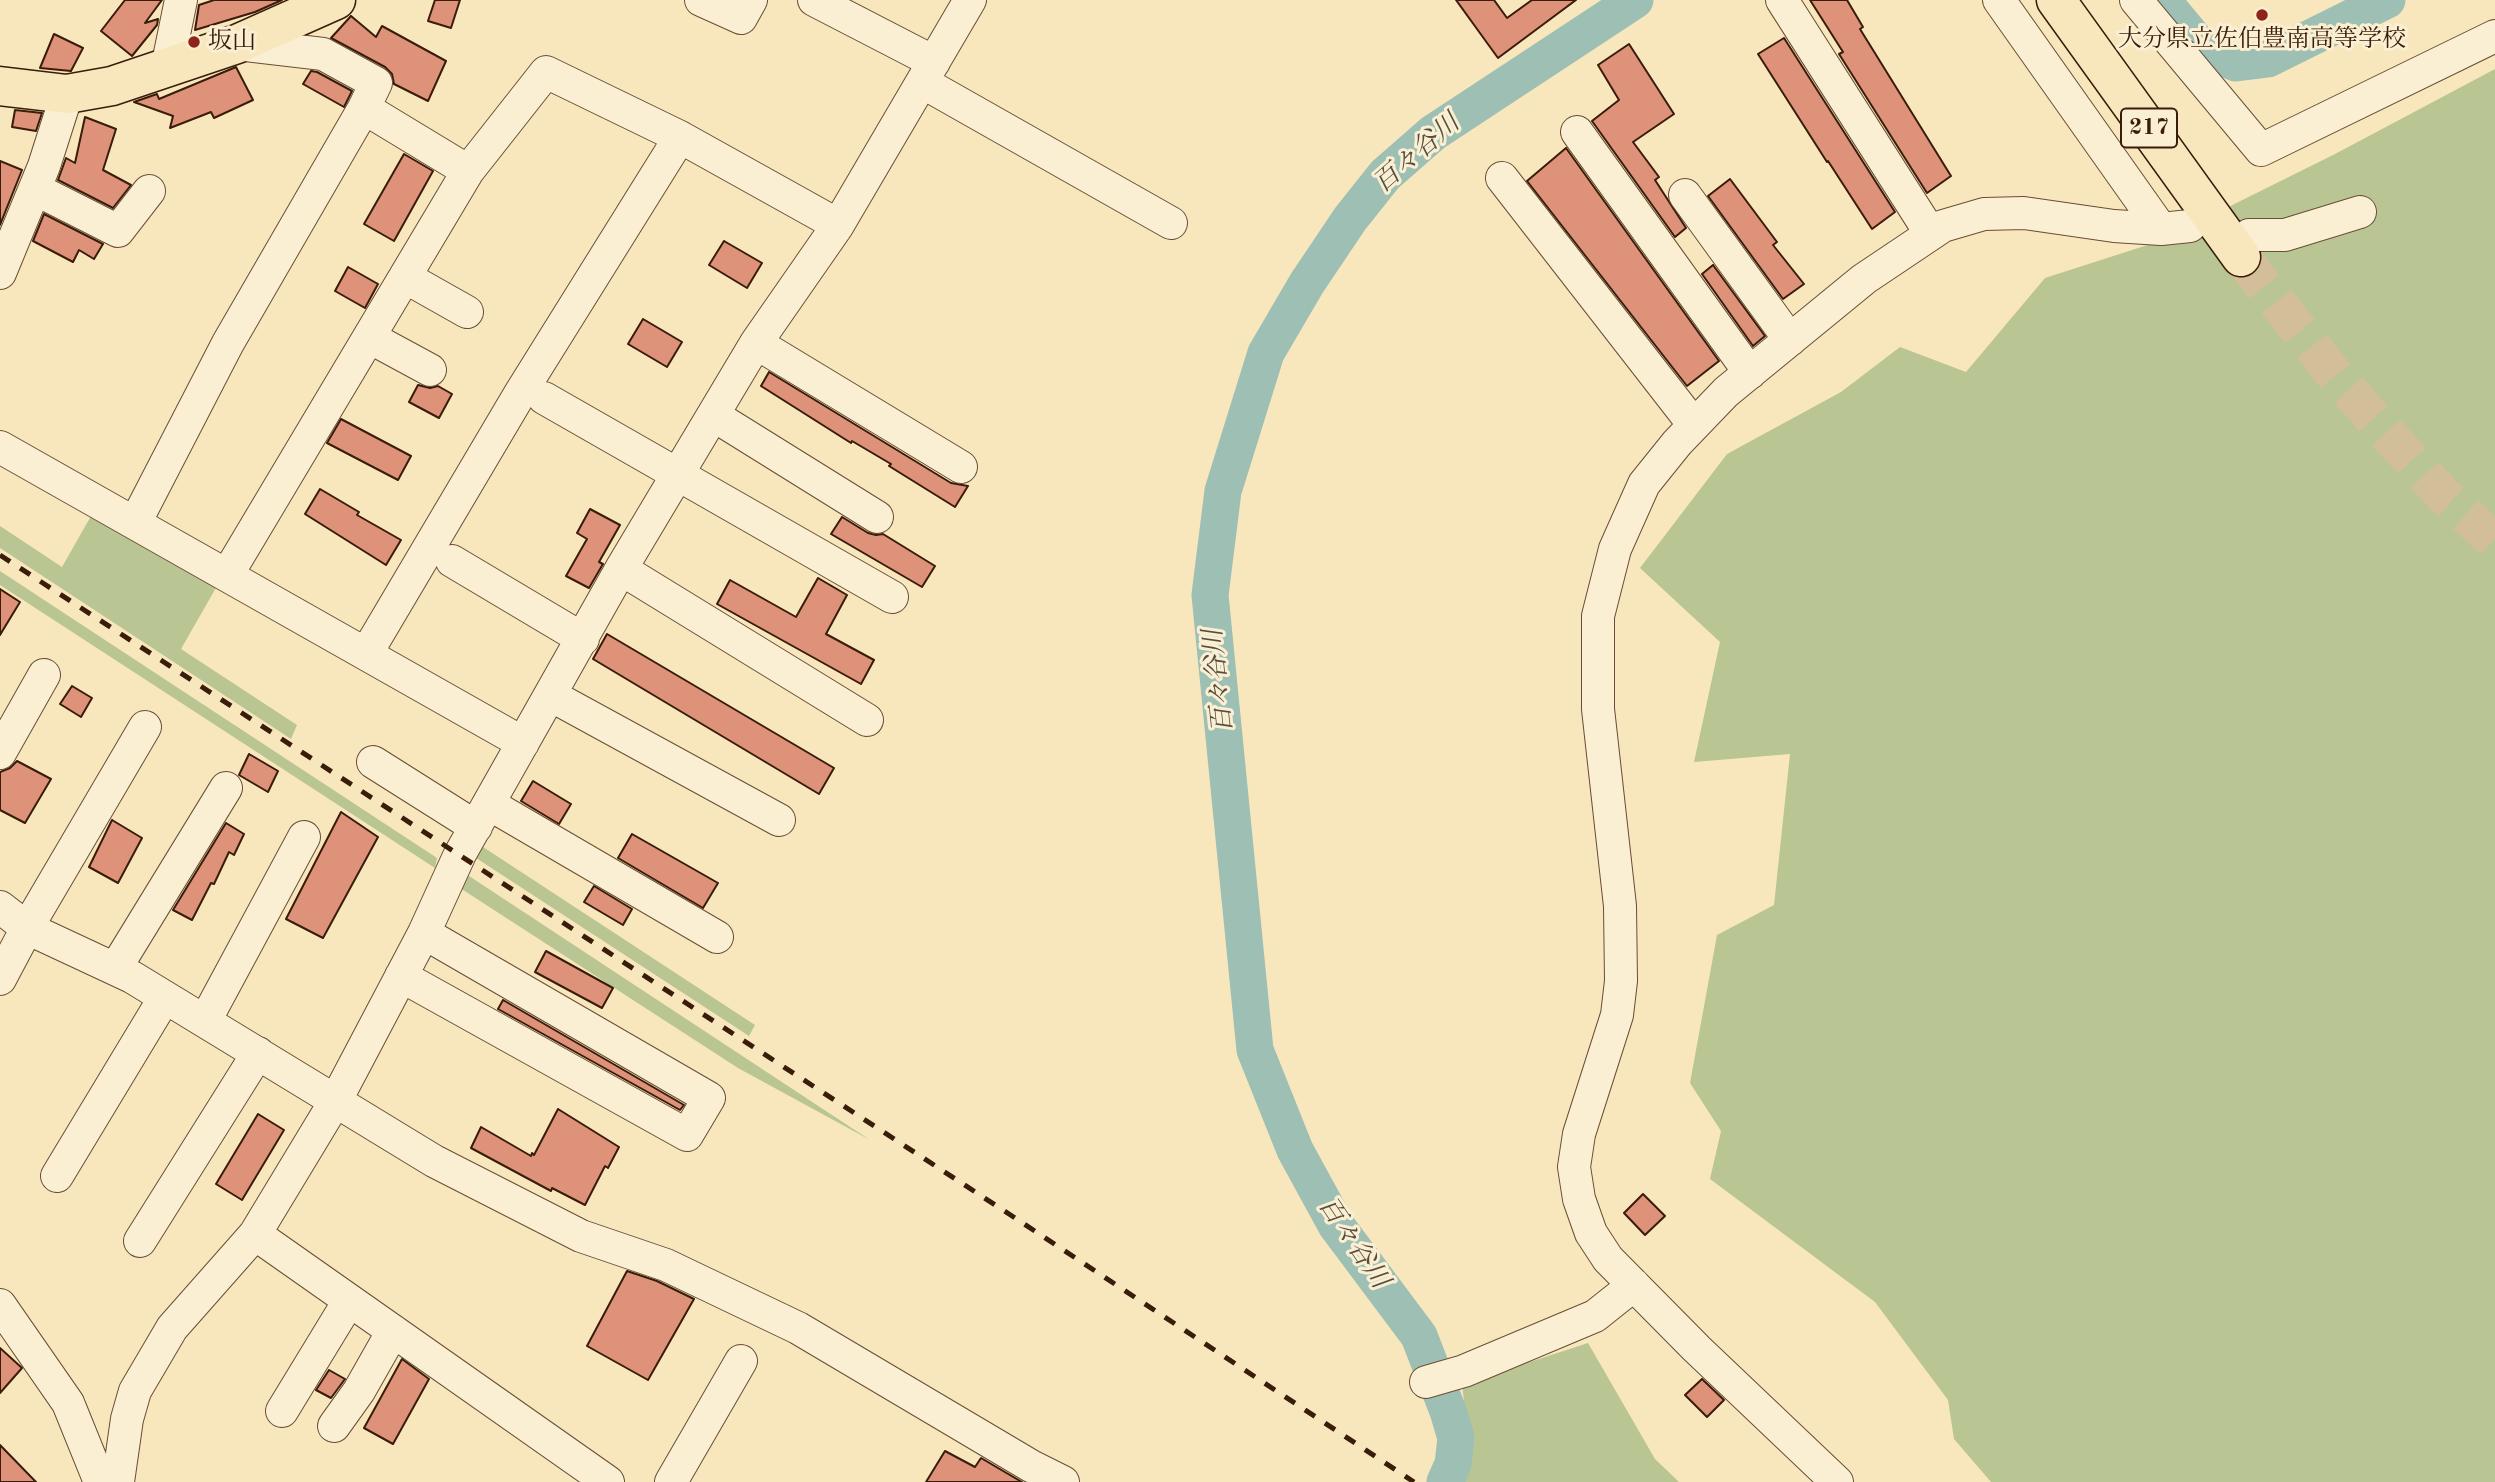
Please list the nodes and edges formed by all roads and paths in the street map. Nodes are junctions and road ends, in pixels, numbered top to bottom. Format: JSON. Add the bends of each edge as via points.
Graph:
{"nodes":[{"id":1,"x":181,"y":0,"type":"edge"},
{"id":2,"x":336,"y":0,"type":"edge"},
{"id":3,"x":701,"y":0,"type":"edge"},
{"id":4,"x":751,"y":0,"type":"edge"},
{"id":5,"x":814,"y":0,"type":"edge"},
{"id":6,"x":970,"y":0,"type":"edge"},
{"id":7,"x":1782,"y":0,"type":"edge"},
{"id":8,"x":1999,"y":0,"type":"edge"},
{"id":9,"x":2056,"y":0,"type":"edge"},
{"id":10,"x":2136,"y":0,"type":"edge"},
{"id":11,"x":2495,"y":36,"type":"edge"},
{"id":12,"x":237,"y":44,"type":"junction"},
{"id":13,"x":167,"y":68,"type":"junction"},
{"id":14,"x":928,"y":72,"type":"junction"},
{"id":15,"x":0,"y":86,"type":"edge"},
{"id":16,"x":66,"y":94,"type":"junction"},
{"id":17,"x":365,"y":108,"type":"junction"},
{"id":18,"x":1577,"y":132,"type":"dead end"},
{"id":19,"x":680,"y":137,"type":"junction"},
{"id":20,"x":468,"y":171,"type":"junction"},
{"id":21,"x":1502,"y":178,"type":"dead end"},
{"id":22,"x":35,"y":189,"type":"junction"},
{"id":23,"x":149,"y":191,"type":"dead end"},
{"id":24,"x":1685,"y":195,"type":"dead end"},
{"id":25,"x":2360,"y":212,"type":"dead end"},
{"id":26,"x":1171,"y":223,"type":"dead end"},
{"id":27,"x":838,"y":225,"type":"junction"},
{"id":28,"x":1931,"y":234,"type":"junction"},
{"id":29,"x":2245,"y":246,"type":"joint"},
{"id":30,"x":0,"y":273,"type":"edge"},
{"id":31,"x":405,"y":277,"type":"junction"},
{"id":32,"x":467,"y":312,"type":"dead end"},
{"id":33,"x":369,"y":337,"type":"junction"},
{"id":34,"x":1790,"y":340,"type":"junction"},
{"id":35,"x":756,"y":343,"type":"junction"},
{"id":36,"x":430,"y":369,"type":"dead end"},
{"id":37,"x":1750,"y":373,"type":"junction"},
{"id":38,"x":544,"y":398,"type":"dead end"},
{"id":39,"x":713,"y":415,"type":"junction"},
{"id":40,"x":1694,"y":425,"type":"junction"},
{"id":41,"x":0,"y":447,"type":"edge"},
{"id":42,"x":961,"y":467,"type":"dead end"},
{"id":43,"x":676,"y":474,"type":"junction"},
{"id":44,"x":877,"y":517,"type":"dead end"},
{"id":45,"x":135,"y":523,"type":"junction"},
{"id":46,"x":452,"y":561,"type":"dead end"},
{"id":47,"x":621,"y":569,"type":"junction"},
{"id":48,"x":226,"y":575,"type":"junction"},
{"id":49,"x":892,"y":597,"type":"dead end"},
{"id":50,"x":583,"y":639,"type":"junction"},
{"id":51,"x":366,"y":654,"type":"junction"},
{"id":52,"x":44,"y":675,"type":"dead end"},
{"id":53,"x":552,"y":696,"type":"junction"},
{"id":54,"x":867,"y":720,"type":"dead end"},
{"id":55,"x":145,"y":727,"type":"dead end"},
{"id":56,"x":523,"y":743,"type":"junction"},
{"id":57,"x":0,"y":753,"type":"edge"},
{"id":58,"x":373,"y":762,"type":"dead end"},
{"id":59,"x":226,"y":788,"type":"dead end"},
{"id":60,"x":482,"y":816,"type":"junction"},
{"id":61,"x":779,"y":821,"type":"dead end"},
{"id":62,"x":304,"y":837,"type":"dead end"},
{"id":63,"x":0,"y":907,"type":"edge"},
{"id":64,"x":27,"y":928,"type":"junction"},
{"id":65,"x":424,"y":933,"type":"junction"},
{"id":66,"x":717,"y":937,"type":"dead end"},
{"id":67,"x":115,"y":969,"type":"junction"},
{"id":68,"x":401,"y":976,"type":"junction"},
{"id":69,"x":0,"y":979,"type":"edge"},
{"id":70,"x":165,"y":997,"type":"junction"},
{"id":71,"x":205,"y":1021,"type":"junction"},
{"id":72,"x":258,"y":1053,"type":"junction"},
{"id":73,"x":336,"y":1100,"type":"junction"},
{"id":74,"x":57,"y":1176,"type":"dead end"},
{"id":75,"x":255,"y":1234,"type":"junction"},
{"id":76,"x":141,"y":1241,"type":"dead end"},
{"id":77,"x":1634,"y":1286,"type":"junction"},
{"id":78,"x":349,"y":1301,"type":"junction"},
{"id":79,"x":0,"y":1305,"type":"edge"},
{"id":80,"x":393,"y":1331,"type":"junction"},
{"id":81,"x":741,"y":1361,"type":"dead end"},
{"id":82,"x":1426,"y":1382,"type":"dead end"},
{"id":83,"x":282,"y":1411,"type":"dead end"},
{"id":84,"x":334,"y":1426,"type":"dead end"},
{"id":85,"x":100,"y":1482,"type":"edge"},
{"id":86,"x":118,"y":1482,"type":"edge"},
{"id":87,"x":608,"y":1482,"type":"edge"},
{"id":88,"x":671,"y":1482,"type":"edge"},
{"id":89,"x":1063,"y":1482,"type":"edge"},
{"id":90,"x":1838,"y":1482,"type":"edge"}],
"edges":[{"from":1,"to":13,"type":"street"},
{"from":2,"to":12,"type":"main road"},
{"from":3,"to":4,"type":"street","via":[[741,18]]},
{"from":5,"to":14,"type":"street"},
{"from":6,"to":14,"type":"street"},
{"from":7,"to":28,"type":"street"},
{"from":8,"to":28,"type":"street","via":[[2176,228],[2114,226],[2024,213],[1984,214]]},
{"from":9,"to":29,"type":"main road","number":"217"},
{"from":10,"to":11,"type":"street","via":[[2260,150]]},
{"from":12,"to":13,"type":"main road"},
{"from":12,"to":17,"type":"street","via":[[323,54],[376,83]]},
{"from":13,"to":16,"type":"main road","via":[[112,86]]},
{"from":14,"to":26,"type":"street"},
{"from":14,"to":27,"type":"street"},
{"from":15,"to":16,"type":"main road"},
{"from":16,"to":22,"type":"street"},
{"from":17,"to":20,"type":"street"},
{"from":17,"to":45,"type":"street","via":[[228,343]]},
{"from":18,"to":37,"type":"street"},
{"from":19,"to":20,"type":"street","via":[[546,72]]},
{"from":19,"to":27,"type":"street"},
{"from":19,"to":51,"type":"street","via":[[521,392]]},
{"from":20,"to":31,"type":"street"},
{"from":21,"to":40,"type":"street"},
{"from":22,"to":23,"type":"street","via":[[118,231]]},
{"from":22,"to":30,"type":"street"},
{"from":24,"to":34,"type":"street"},
{"from":25,"to":29,"type":"street"},
{"from":27,"to":35,"type":"street"},
{"from":28,"to":34,"type":"street","via":[[1864,279]]},
{"from":31,"to":32,"type":"street"},
{"from":31,"to":33,"type":"street"},
{"from":33,"to":36,"type":"street"},
{"from":33,"to":48,"type":"street"},
{"from":34,"to":37,"type":"street"},
{"from":35,"to":39,"type":"street"},
{"from":35,"to":42,"type":"street"},
{"from":37,"to":40,"type":"street"},
{"from":38,"to":43,"type":"street"},
{"from":39,"to":43,"type":"street"},
{"from":39,"to":44,"type":"street"},
{"from":40,"to":77,"type":"street","via":[[1644,484],[1615,549],[1598,616],[1598,709],[1620,906],[1621,981],[1617,1016],[1582,1122],[1574,1167],[1591,1233]]},
{"from":41,"to":45,"type":"street"},
{"from":43,"to":47,"type":"street"},
{"from":43,"to":49,"type":"street"},
{"from":45,"to":48,"type":"street"},
{"from":46,"to":50,"type":"street"},
{"from":47,"to":50,"type":"street"},
{"from":47,"to":54,"type":"street"},
{"from":48,"to":51,"type":"street"},
{"from":50,"to":53,"type":"street"},
{"from":51,"to":56,"type":"street"},
{"from":52,"to":57,"type":"street"},
{"from":53,"to":56,"type":"street"},
{"from":53,"to":61,"type":"street"},
{"from":55,"to":64,"type":"street"},
{"from":56,"to":60,"type":"street"},
{"from":58,"to":60,"type":"street"},
{"from":59,"to":67,"type":"street"},
{"from":60,"to":65,"type":"street"},
{"from":60,"to":66,"type":"street"},
{"from":62,"to":71,"type":"street"},
{"from":63,"to":64,"type":"street"},
{"from":64,"to":67,"type":"street"},
{"from":64,"to":69,"type":"street"},
{"from":65,"to":68,"type":"street"},
{"from":65,"to":68,"type":"street","via":[[709,1098],[687,1135]]},
{"from":67,"to":70,"type":"street"},
{"from":68,"to":73,"type":"street"},
{"from":70,"to":71,"type":"street"},
{"from":70,"to":74,"type":"street"},
{"from":71,"to":72,"type":"street"},
{"from":72,"to":73,"type":"street"},
{"from":72,"to":76,"type":"street"},
{"from":73,"to":75,"type":"street"},
{"from":73,"to":89,"type":"street","via":[[434,1161],[581,1236],[666,1265],[798,1328]]},
{"from":75,"to":78,"type":"street"},
{"from":75,"to":86,"type":"street","via":[[172,1328],[135,1391]]},
{"from":77,"to":82,"type":"street","via":[[1595,1316],[1465,1371]]},
{"from":77,"to":90,"type":"street"},
{"from":78,"to":80,"type":"street"},
{"from":78,"to":83,"type":"street"},
{"from":79,"to":85,"type":"street","via":[[68,1403]]},
{"from":80,"to":84,"type":"street"},
{"from":80,"to":87,"type":"street"},
{"from":81,"to":88,"type":"street"}]}
